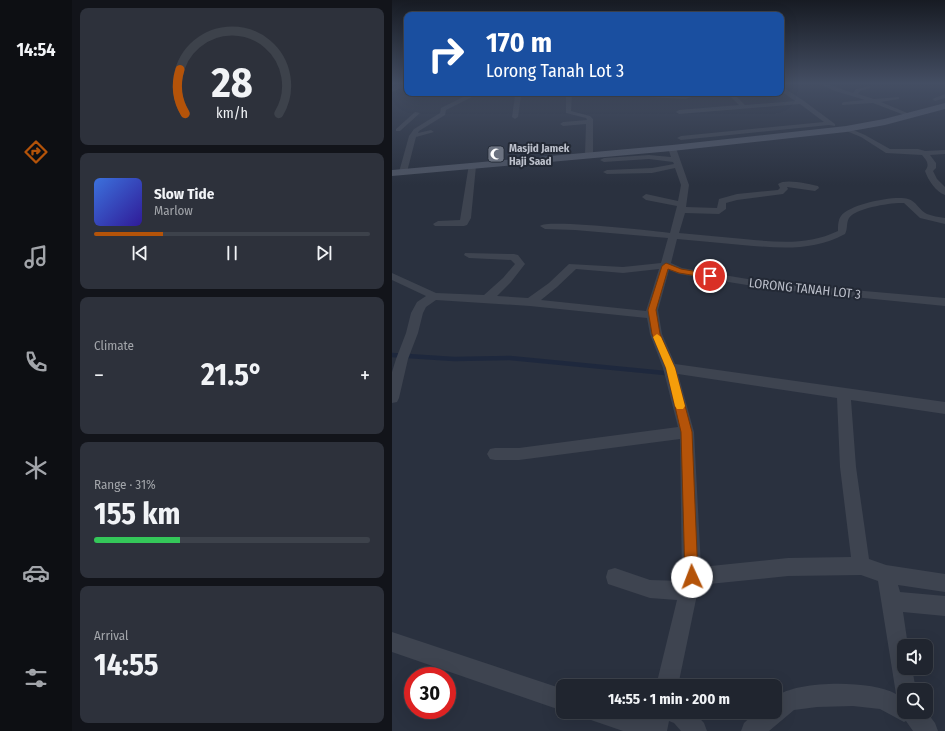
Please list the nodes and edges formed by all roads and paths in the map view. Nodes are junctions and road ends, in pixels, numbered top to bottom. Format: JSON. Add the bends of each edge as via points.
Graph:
{"nodes":[{"id":1,"x":412,"y":117,"type":"edge"},
{"id":2,"x":437,"y":117,"type":"edge"},
{"id":3,"x":588,"y":117,"type":"edge"},
{"id":4,"x":822,"y":117,"type":"edge"},
{"id":5,"x":900,"y":117,"type":"edge"},
{"id":6,"x":590,"y":122,"type":"junction"},
{"id":7,"x":830,"y":123,"type":"junction"},
{"id":8,"x":563,"y":124,"type":"dead end"},
{"id":9,"x":395,"y":130,"type":"edge"},
{"id":10,"x":843,"y":130,"type":"junction"},
{"id":11,"x":431,"y":132,"type":"dead end"},
{"id":12,"x":414,"y":133,"type":"junction"},
{"id":13,"x":945,"y":152,"type":"edge"},
{"id":14,"x":677,"y":153,"type":"junction"},
{"id":15,"x":926,"y":153,"type":"junction"},
{"id":16,"x":589,"y":155,"type":"junction"},
{"id":17,"x":604,"y":160,"type":"dead end"},
{"id":18,"x":472,"y":166,"type":"junction"},
{"id":19,"x":403,"y":172,"type":"junction"},
{"id":20,"x":607,"y":172,"type":"dead end"},
{"id":21,"x":392,"y":173,"type":"edge"},
{"id":22,"x":815,"y":188,"type":"dead end"},
{"id":23,"x":943,"y":189,"type":"edge"},
{"id":24,"x":646,"y":197,"type":"dead end"},
{"id":25,"x":681,"y":207,"type":"junction"},
{"id":26,"x":945,"y":221,"type":"edge"},
{"id":27,"x":438,"y":224,"type":"dead end"},
{"id":28,"x":545,"y":226,"type":"dead end"},
{"id":29,"x":673,"y":235,"type":"junction"},
{"id":30,"x":469,"y":255,"type":"dead end"},
{"id":31,"x":666,"y":266,"type":"junction"},
{"id":32,"x":392,"y":276,"type":"edge"},
{"id":33,"x":434,"y":296,"type":"junction"},
{"id":34,"x":487,"y":299,"type":"junction"},
{"id":35,"x":530,"y":302,"type":"junction"},
{"id":36,"x":945,"y":302,"type":"edge"},
{"id":37,"x":653,"y":314,"type":"junction"},
{"id":38,"x":670,"y":368,"type":"junction"},
{"id":39,"x":844,"y":394,"type":"junction"},
{"id":40,"x":392,"y":398,"type":"edge"},
{"id":41,"x":945,"y":408,"type":"edge"},
{"id":42,"x":687,"y":432,"type":"junction"},
{"id":43,"x":495,"y":454,"type":"dead end"},
{"id":44,"x":861,"y":566,"type":"junction"},
{"id":45,"x":886,"y":574,"type":"junction"},
{"id":46,"x":615,"y":577,"type":"dead end"},
{"id":47,"x":945,"y":583,"type":"edge"},
{"id":48,"x":690,"y":584,"type":"junction"},
{"id":49,"x":891,"y":601,"type":"junction"},
{"id":50,"x":945,"y":606,"type":"edge"},
{"id":51,"x":392,"y":642,"type":"edge"},
{"id":52,"x":669,"y":679,"type":"edge"},
{"id":53,"x":904,"y":683,"type":"edge"},
{"id":54,"x":556,"y":698,"type":"edge"},
{"id":55,"x":782,"y":705,"type":"edge"},
{"id":56,"x":620,"y":719,"type":"edge"},
{"id":57,"x":659,"y":719,"type":"edge"},
{"id":58,"x":685,"y":719,"type":"edge"},
{"id":59,"x":765,"y":719,"type":"edge"},
{"id":60,"x":916,"y":720,"type":"edge"},
{"id":61,"x":656,"y":731,"type":"edge"},
{"id":62,"x":696,"y":731,"type":"edge"},
{"id":63,"x":752,"y":731,"type":"edge"}],
"edges":[{"from":1,"to":9,"type":"street"},
{"from":2,"to":12,"type":"street"},
{"from":3,"to":6,"type":"street"},
{"from":4,"to":7,"type":"street"},
{"from":5,"to":10,"type":"main road"},
{"from":6,"to":8,"type":"street"},
{"from":6,"to":16,"type":"street"},
{"from":7,"to":10,"type":"street"},
{"from":7,"to":14,"type":"street"},
{"from":9,"to":12,"type":"street"},
{"from":10,"to":14,"type":"main road"},
{"from":10,"to":15,"type":"street","via":[[863,136],[889,151]]},
{"from":11,"to":12,"type":"street"},
{"from":12,"to":19,"type":"street"},
{"from":13,"to":15,"type":"street"},
{"from":14,"to":16,"type":"main road"},
{"from":14,"to":17,"type":"street"},
{"from":14,"to":20,"type":"street","via":[[656,170]]},
{"from":14,"to":25,"type":"street","via":[[685,185]]},
{"from":15,"to":23,"type":"street","via":[[932,163],[931,178]]},
{"from":16,"to":18,"type":"main road"},
{"from":18,"to":19,"type":"main road"},
{"from":18,"to":27,"type":"street","via":[[464,223]]},
{"from":19,"to":21,"type":"main road"},
{"from":22,"to":25,"type":"street","via":[[782,184],[784,189],[780,192],[722,201],[722,209],[719,211]]},
{"from":24,"to":25,"type":"street"},
{"from":25,"to":29,"type":"street"},
{"from":26,"to":29,"type":"street","via":[[923,216],[903,200],[853,210],[845,217],[842,232],[826,240],[797,246]]},
{"from":28,"to":29,"type":"street"},
{"from":29,"to":31,"type":"street"},
{"from":30,"to":34,"type":"street","via":[[514,257],[520,264]]},
{"from":31,"to":35,"type":"street","via":[[623,270],[573,266]]},
{"from":31,"to":36,"type":"street","name":"LORONG TANAH LOT 3","via":[[679,271],[772,286]]},
{"from":31,"to":37,"type":"street","via":[[652,310]]},
{"from":32,"to":33,"type":"street"},
{"from":33,"to":34,"type":"street"},
{"from":33,"to":40,"type":"street","via":[[421,305],[417,313]]},
{"from":34,"to":35,"type":"street"},
{"from":35,"to":37,"type":"street"},
{"from":37,"to":38,"type":"street","via":[[656,334]]},
{"from":38,"to":39,"type":"street"},
{"from":38,"to":42,"type":"street"},
{"from":39,"to":41,"type":"street"},
{"from":39,"to":44,"type":"street","via":[[848,467]]},
{"from":42,"to":43,"type":"street","via":[[519,454]]},
{"from":42,"to":48,"type":"street"},
{"from":44,"to":45,"type":"street"},
{"from":44,"to":48,"type":"street","via":[[788,567]]},
{"from":45,"to":47,"type":"street"},
{"from":45,"to":49,"type":"street"},
{"from":46,"to":48,"type":"street","via":[[650,589]]},
{"from":48,"to":52,"type":"street"},
{"from":49,"to":50,"type":"street"},
{"from":49,"to":53,"type":"street"},
{"from":51,"to":54,"type":"street"},
{"from":55,"to":60,"type":"street","via":[[789,700],[817,696],[853,695],[883,699]]},
{"from":56,"to":61,"type":"street"},
{"from":57,"to":61,"type":"street"},
{"from":58,"to":62,"type":"street"},
{"from":59,"to":63,"type":"street"}]}
